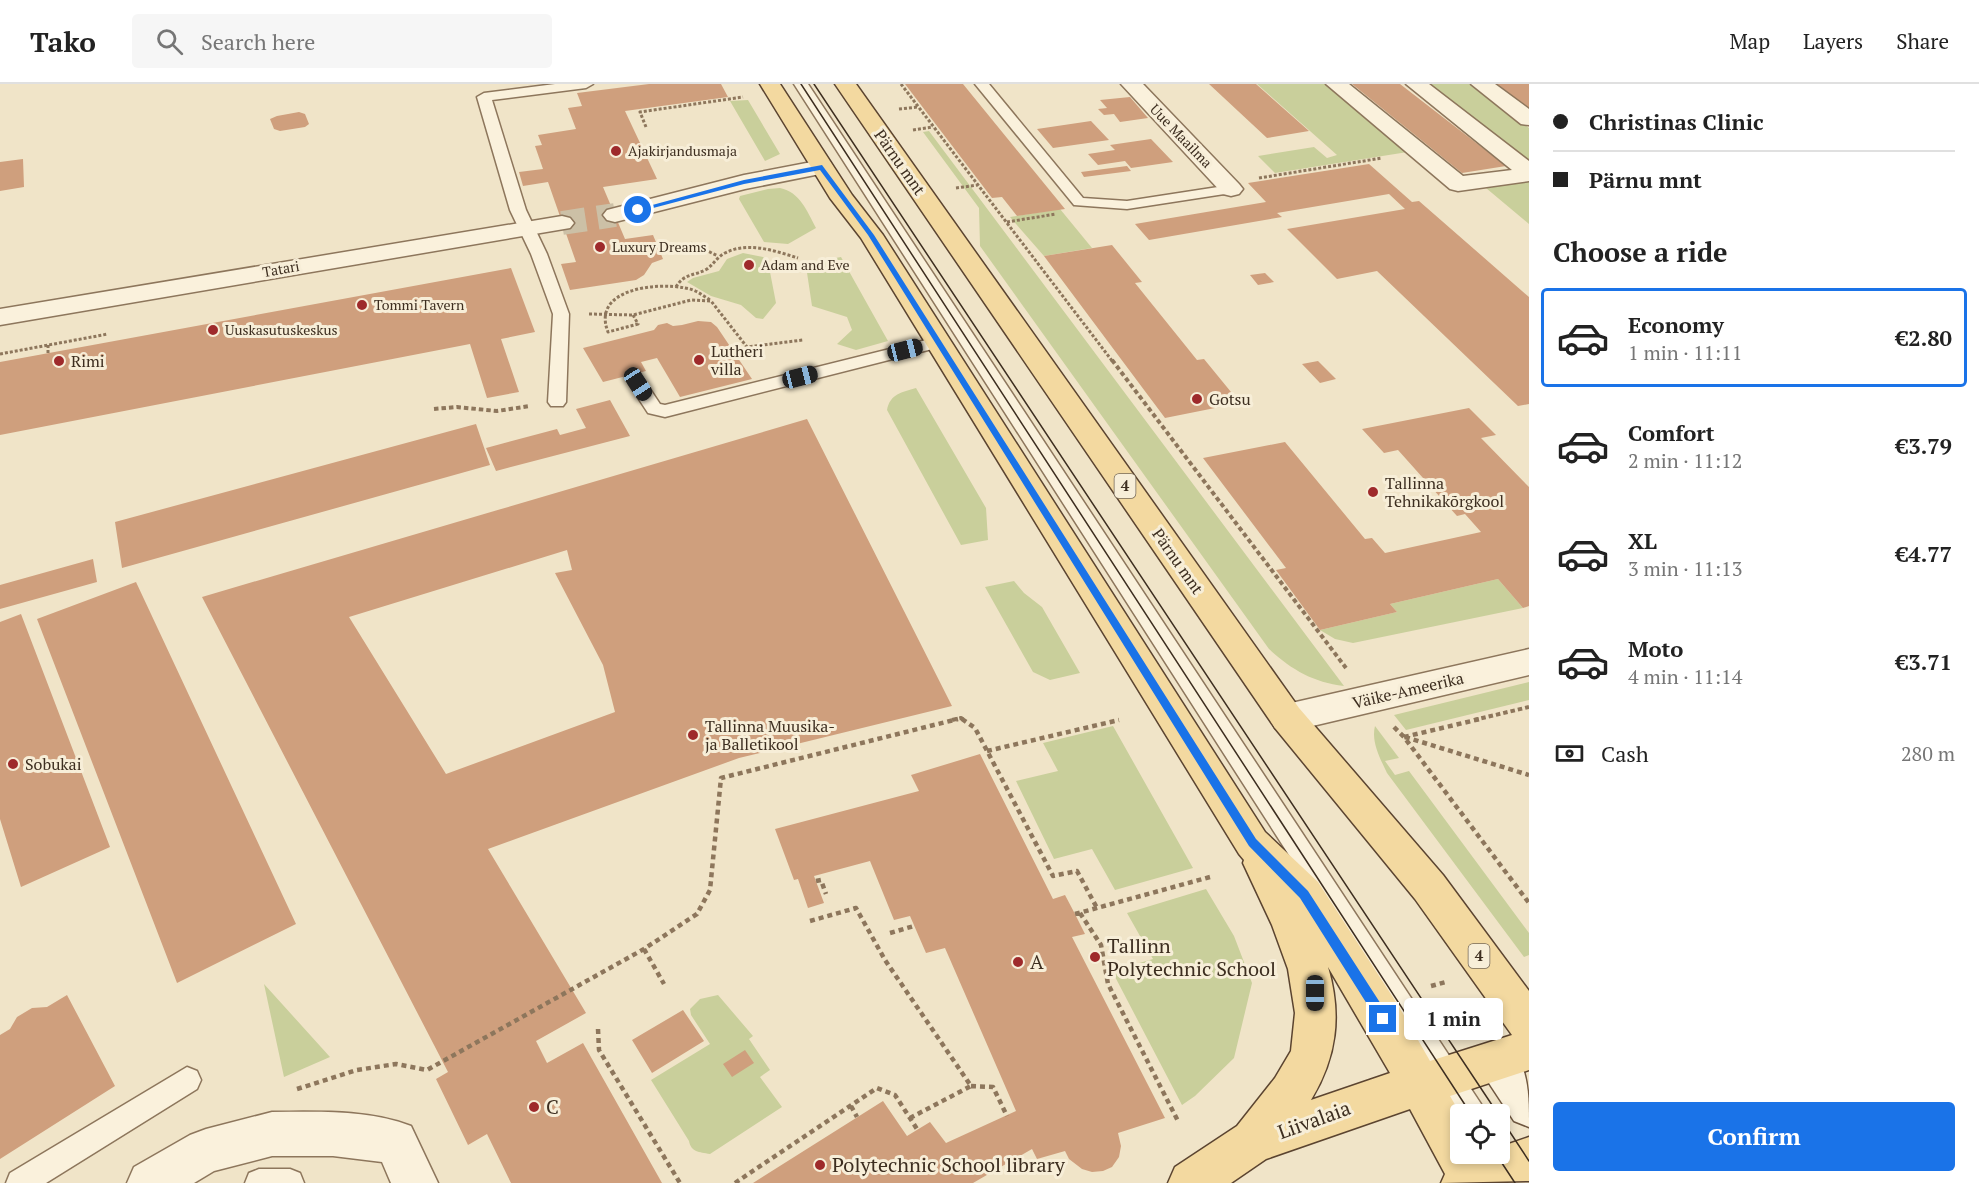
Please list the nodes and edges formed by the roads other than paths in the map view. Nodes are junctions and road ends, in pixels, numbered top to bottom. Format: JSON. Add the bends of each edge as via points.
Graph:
{"nodes":[{"id":1,"x":586,"y":84,"type":"edge"},
{"id":2,"x":801,"y":84,"type":"edge"},
{"id":3,"x":845,"y":84,"type":"edge"},
{"id":4,"x":982,"y":84,"type":"edge"},
{"id":5,"x":1131,"y":84,"type":"edge"},
{"id":6,"x":1336,"y":84,"type":"edge"},
{"id":7,"x":1416,"y":84,"type":"edge"},
{"id":8,"x":1481,"y":84,"type":"edge"},
{"id":9,"x":761,"y":90,"type":"edge"},
{"id":10,"x":1529,"y":119,"type":"edge"},
{"id":11,"x":822,"y":167,"type":"junction"},
{"id":12,"x":1529,"y":173,"type":"edge"},
{"id":13,"x":1228,"y":186,"type":"joint"},
{"id":14,"x":615,"y":214,"type":"tunnel mouth"},
{"id":15,"x":562,"y":222,"type":"tunnel mouth"},
{"id":16,"x":528,"y":228,"type":"junction"},
{"id":17,"x":0,"y":316,"type":"edge"},
{"id":18,"x":938,"y":342,"type":"junction"},
{"id":19,"x":638,"y":384,"type":"dead end"},
{"id":20,"x":557,"y":402,"type":"dead end"},
{"id":21,"x":1529,"y":662,"type":"edge"},
{"id":22,"x":1287,"y":718,"type":"junction"},
{"id":23,"x":1252,"y":843,"type":"junction"},
{"id":24,"x":1529,"y":1024,"type":"edge"},
{"id":25,"x":1513,"y":1055,"type":"edge"},
{"id":26,"x":187,"y":1080,"type":"dead end"},
{"id":27,"x":1433,"y":1082,"type":"junction"},
{"id":28,"x":1459,"y":1104,"type":"edge"},
{"id":29,"x":1529,"y":1106,"type":"edge"},
{"id":30,"x":1253,"y":1142,"type":"junction"},
{"id":31,"x":1494,"y":1173,"type":"edge"},
{"id":32,"x":20,"y":1183,"type":"edge"},
{"id":33,"x":150,"y":1183,"type":"edge"},
{"id":34,"x":259,"y":1183,"type":"edge"},
{"id":35,"x":290,"y":1183,"type":"edge"},
{"id":36,"x":416,"y":1183,"type":"edge"},
{"id":37,"x":1191,"y":1183,"type":"edge"}],
"edges":[{"from":1,"to":16,"type":"lane","via":[[484,97],[518,210]]},
{"from":2,"to":27,"type":"lane"},
{"from":3,"to":22,"type":"main road","name":"Pärnu mnt","number":"4"},
{"from":4,"to":13,"type":"lane","via":[[1079,202],[1128,205]]},
{"from":5,"to":13,"type":"street","name":"Uue Maailma"},
{"from":6,"to":12,"type":"street","via":[[1458,184]]},
{"from":7,"to":12,"type":"street"},
{"from":8,"to":10,"type":"street"},
{"from":9,"to":11,"type":"main road"},
{"from":11,"to":14,"type":"street"},
{"from":11,"to":18,"type":"main road","via":[[871,235]]},
{"from":15,"to":16,"type":"street","name":"Tatari"},
{"from":16,"to":17,"type":"street","name":"Tatari"},
{"from":16,"to":20,"type":"lane","via":[[561,314]]},
{"from":18,"to":19,"type":"lane","via":[[665,411],[654,409]]},
{"from":18,"to":23,"type":"main road"},
{"from":21,"to":22,"type":"street","name":"Väike-Ameerika"},
{"from":22,"to":24,"type":"main road","name":"Pärnu mnt","number":"4","via":[[1429,887]]},
{"from":23,"to":27,"type":"main road","via":[[1304,894],[1383,1019]]},
{"from":23,"to":30,"type":"main road","via":[[1299,943],[1315,993],[1315,1037],[1302,1073]]},
{"from":25,"to":27,"type":"main road","name":"Liivalaia"},
{"from":25,"to":29,"type":"street"},
{"from":26,"to":32,"type":"lane"},
{"from":27,"to":28,"type":"lane"},
{"from":27,"to":30,"type":"main road","name":"Liivalaia"},
{"from":27,"to":31,"type":"main road"},
{"from":30,"to":37,"type":"main road","name":"Liivalaia"},
{"from":33,"to":36,"type":"street","via":[[206,1151],[272,1134],[333,1134],[395,1142]]},
{"from":34,"to":35,"type":"lane"}]}
